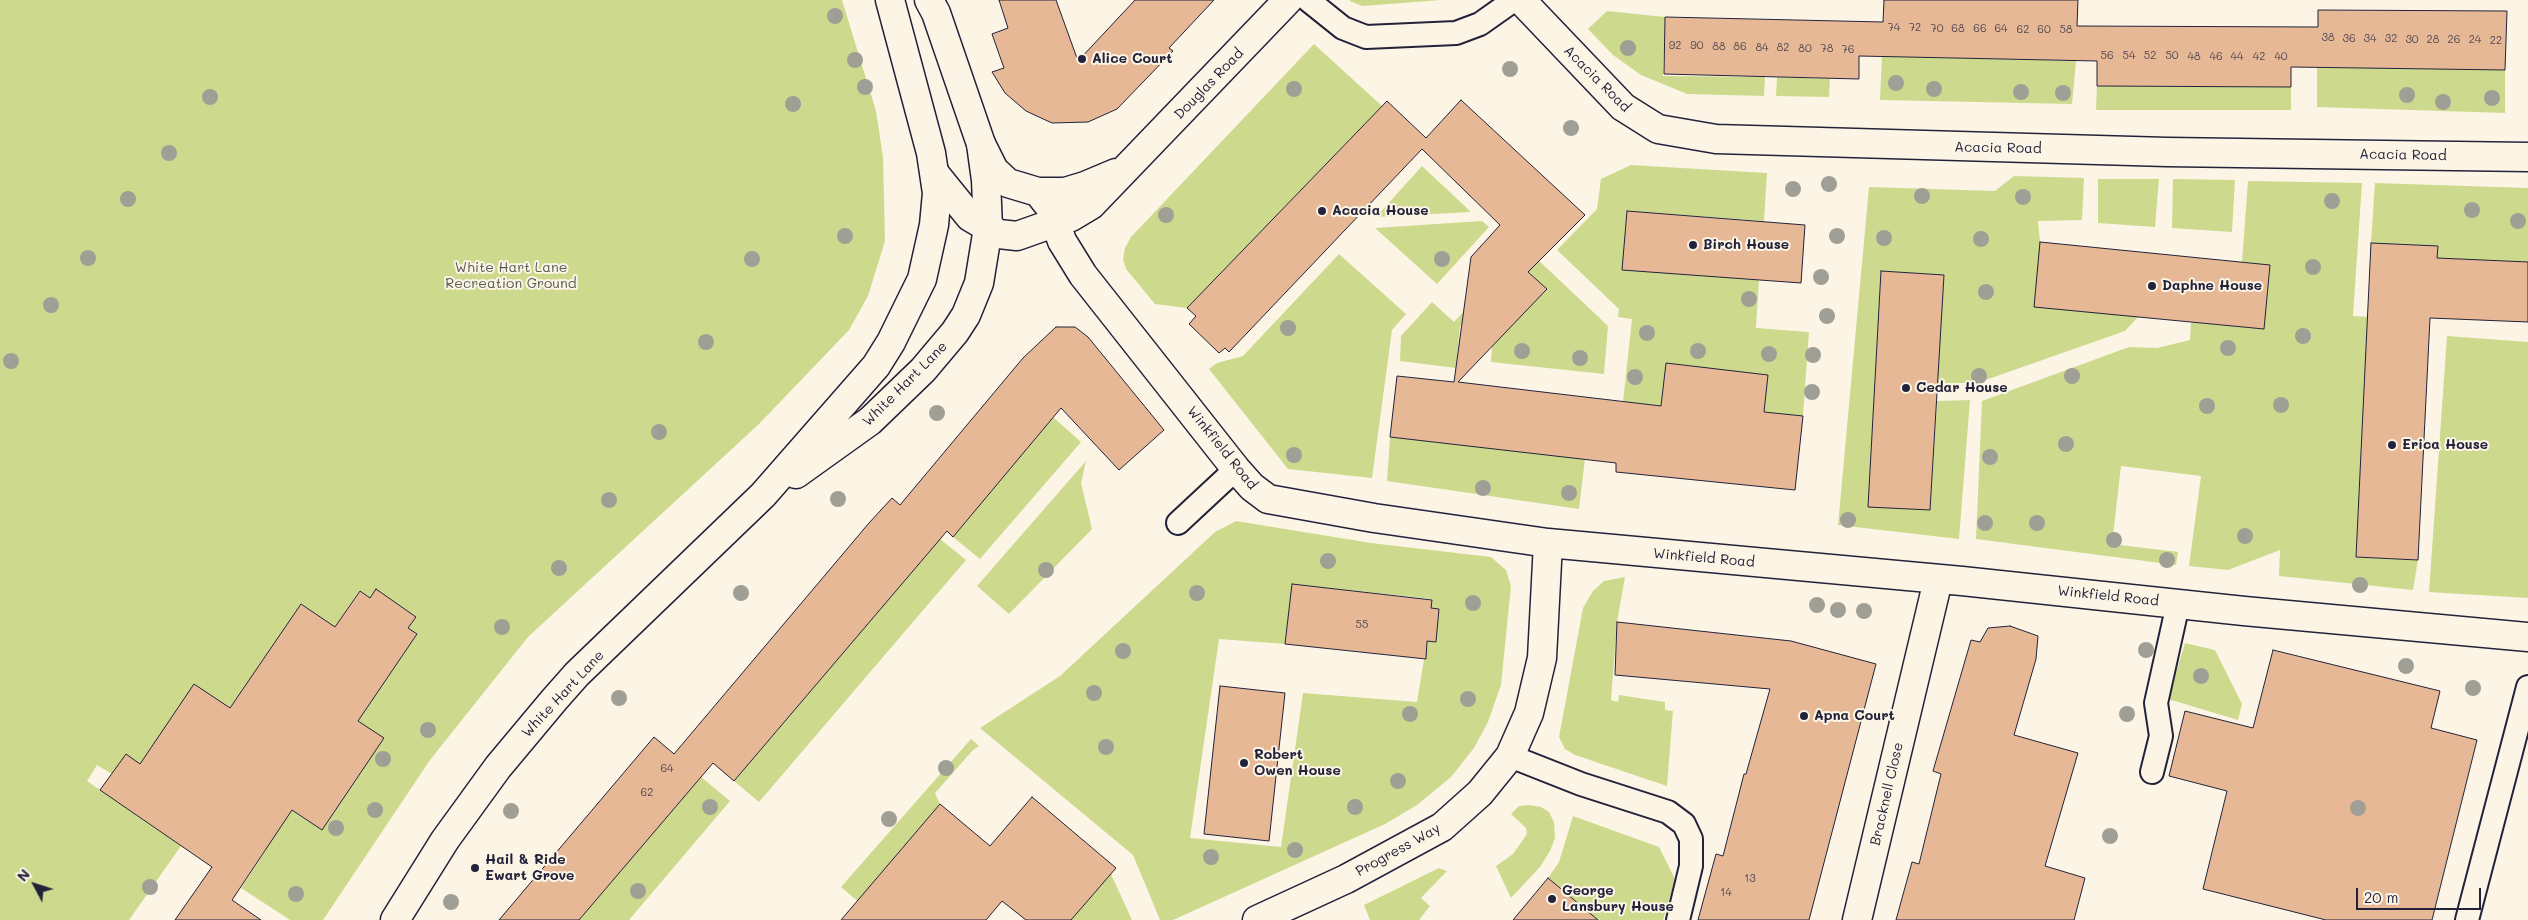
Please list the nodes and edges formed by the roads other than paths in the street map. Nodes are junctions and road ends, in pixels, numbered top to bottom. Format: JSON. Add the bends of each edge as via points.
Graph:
{"nodes":[{"id":1,"x":890,"y":0,"type":"edge"},
{"id":2,"x":929,"y":0,"type":"edge"},
{"id":3,"x":1288,"y":0,"type":"edge"},
{"id":4,"x":1308,"y":0,"type":"edge"},
{"id":5,"x":1514,"y":0,"type":"edge"},
{"id":6,"x":1521,"y":0,"type":"edge"},
{"id":7,"x":980,"y":144,"type":"junction"},
{"id":8,"x":2528,"y":157,"type":"edge"},
{"id":9,"x":1129,"y":167,"type":"junction"},
{"id":10,"x":936,"y":175,"type":"junction"},
{"id":11,"x":1038,"y":192,"type":"junction"},
{"id":12,"x":1056,"y":223,"type":"junction"},
{"id":13,"x":988,"y":228,"type":"junction"},
{"id":14,"x":1016,"y":236,"type":"junction"},
{"id":15,"x":979,"y":283,"type":"junction"},
{"id":16,"x":1236,"y":469,"type":"junction"},
{"id":17,"x":763,"y":495,"type":"junction"},
{"id":18,"x":1178,"y":523,"type":"dead end"},
{"id":19,"x":1548,"y":543,"type":"junction"},
{"id":20,"x":1938,"y":580,"type":"junction"},
{"id":21,"x":2178,"y":604,"type":"junction"},
{"id":22,"x":2528,"y":637,"type":"edge"},
{"id":23,"x":2528,"y":687,"type":"edge"},
{"id":24,"x":1510,"y":756,"type":"junction"},
{"id":25,"x":2152,"y":772,"type":"dead end"},
{"id":26,"x":395,"y":920,"type":"edge"},
{"id":27,"x":1257,"y":920,"type":"edge"},
{"id":28,"x":1678,"y":920,"type":"edge"},
{"id":29,"x":1857,"y":920,"type":"edge"},
{"id":30,"x":2467,"y":920,"type":"edge"}],
"edges":[{"from":1,"to":10,"type":"street","name":"White Hart Lane"},
{"from":2,"to":7,"type":"street","name":"White Hart Lane"},
{"from":3,"to":9,"type":"street","name":"Douglas Road"},
{"from":4,"to":5,"type":"lane","via":[[1343,28],[1366,37],[1456,33],[1480,24]]},
{"from":6,"to":8,"type":"street","name":"Acacia Road","via":[[1628,111],[1658,129],[1716,139]]},
{"from":7,"to":11,"type":"street","name":"Douglas Road","via":[[994,170],[1008,183]]},
{"from":7,"to":13,"type":"street","name":"White Hart Lane","via":[[986,180]]},
{"from":9,"to":11,"type":"street","name":"Douglas Road","via":[[1065,192]]},
{"from":9,"to":12,"type":"street","name":"Douglas Road","via":[[1091,205]]},
{"from":10,"to":13,"type":"street","via":[[970,217]]},
{"from":10,"to":17,"type":"street","name":"White Hart Lane","via":[[935,217],[928,255],[922,279],[902,321],[876,366]]},
{"from":11,"to":12,"type":"street","name":"Winkfield Road","via":[[1050,207]]},
{"from":12,"to":14,"type":"street","name":"Douglas Road"},
{"from":12,"to":16,"type":"street","name":"Winkfield Road","via":[[1071,259]]},
{"from":13,"to":14,"type":"street","via":[[999,234]]},
{"from":13,"to":15,"type":"street","name":"White Hart Lane"},
{"from":14,"to":15,"type":"street","via":[[995,257]]},
{"from":15,"to":17,"type":"street","name":"White Hart Lane","via":[[959,327],[923,370],[870,421],[826,455]]},
{"from":16,"to":18,"type":"lane"},
{"from":16,"to":19,"type":"street","name":"Winkfield Road","via":[[1268,499]]},
{"from":17,"to":26,"type":"street","name":"White Hart Lane","via":[[554,700],[498,767],[444,840]]},
{"from":19,"to":20,"type":"street","name":"Winkfield Road"},
{"from":19,"to":24,"type":"street","name":"Progress Way","via":[[1542,658],[1529,713]]},
{"from":20,"to":21,"type":"street","name":"Winkfield Road"},
{"from":20,"to":29,"type":"street","name":"Bracknell Close"},
{"from":21,"to":22,"type":"street","name":"Winkfield Road"},
{"from":21,"to":25,"type":"lane","via":[[2156,703],[2161,736]]},
{"from":23,"to":30,"type":"lane"},
{"from":24,"to":27,"type":"street","name":"Progress Way","via":[[1480,793],[1442,827],[1346,879]]},
{"from":24,"to":28,"type":"lane","via":[[1668,812],[1684,824],[1691,839],[1691,866]]}]}
